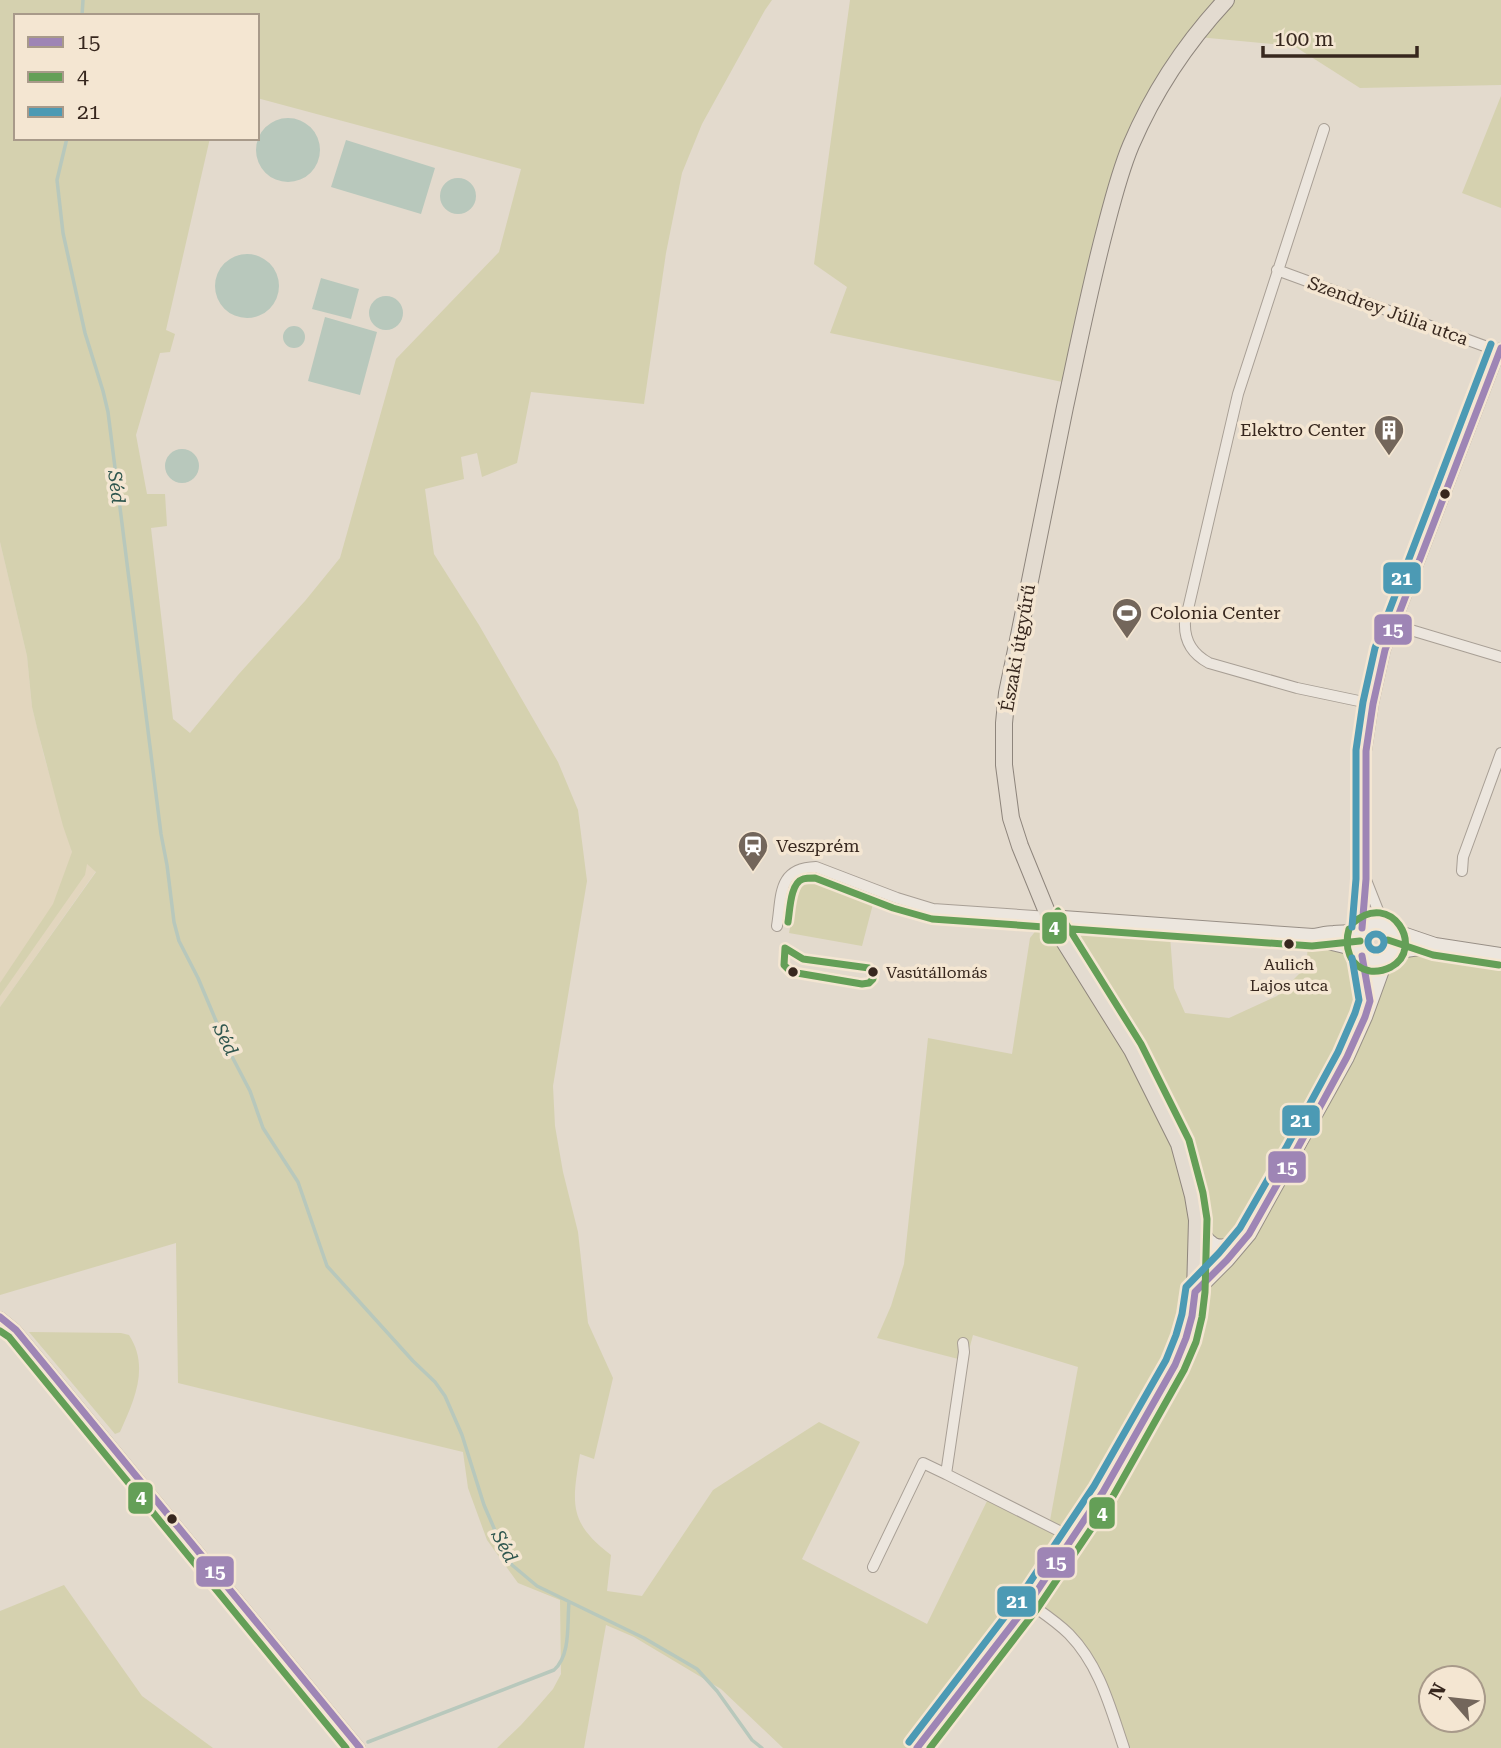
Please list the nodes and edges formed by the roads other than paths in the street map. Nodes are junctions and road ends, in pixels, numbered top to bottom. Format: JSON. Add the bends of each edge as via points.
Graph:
{"nodes":[{"id":1,"x":1226,"y":0,"type":"edge"},
{"id":2,"x":1324,"y":129,"type":"dead end"},
{"id":3,"x":1277,"y":270,"type":"junction"},
{"id":4,"x":1500,"y":351,"type":"edge"},
{"id":5,"x":1394,"y":625,"type":"junction"},
{"id":6,"x":1501,"y":657,"type":"edge"},
{"id":7,"x":1373,"y":704,"type":"junction"},
{"id":8,"x":1501,"y":753,"type":"edge"},
{"id":9,"x":1462,"y":871,"type":"dead end"},
{"id":10,"x":1366,"y":879,"type":"junction"},
{"id":11,"x":1049,"y":917,"type":"junction"},
{"id":12,"x":777,"y":926,"type":"dead end"},
{"id":13,"x":1387,"y":927,"type":"junction"},
{"id":14,"x":1360,"y":929,"type":"junction"},
{"id":15,"x":1313,"y":936,"type":"junction"},
{"id":16,"x":1435,"y":945,"type":"junction"},
{"id":17,"x":1360,"y":952,"type":"junction"},
{"id":18,"x":1389,"y":955,"type":"junction"},
{"id":19,"x":1501,"y":955,"type":"edge"},
{"id":20,"x":1370,"y":1001,"type":"junction"},
{"id":21,"x":1197,"y":1220,"type":"junction"},
{"id":22,"x":1249,"y":1234,"type":"junction"},
{"id":23,"x":1195,"y":1292,"type":"junction"},
{"id":24,"x":0,"y":1317,"type":"edge"},
{"id":25,"x":963,"y":1343,"type":"dead end"},
{"id":26,"x":946,"y":1474,"type":"junction"},
{"id":27,"x":1073,"y":1538,"type":"junction"},
{"id":28,"x":873,"y":1567,"type":"dead end"},
{"id":29,"x":1029,"y":1603,"type":"junction"},
{"id":30,"x":360,"y":1748,"type":"edge"},
{"id":31,"x":917,"y":1748,"type":"edge"},
{"id":32,"x":1124,"y":1748,"type":"edge"}],
"edges":[{"from":1,"to":11,"type":"main road","name":"Északi útgyűrű","via":[[1194,36],[1150,105],[1114,195],[1077,349],[1007,693],[1003,750],[1009,806]]},
{"from":2,"to":3,"type":"street"},
{"from":3,"to":4,"type":"street","name":"Szendrey Júlia utca"},
{"from":3,"to":7,"type":"street","via":[[1237,394],[1185,636],[1209,663]]},
{"from":4,"to":5,"type":"street"},
{"from":5,"to":6,"type":"street"},
{"from":5,"to":7,"type":"street"},
{"from":7,"to":10,"type":"street","via":[[1366,751]]},
{"from":8,"to":9,"type":"street"},
{"from":10,"to":13,"type":"street"},
{"from":10,"to":14,"type":"street"},
{"from":11,"to":12,"type":"street","via":[[933,909],[806,867],[790,874],[785,882]]},
{"from":11,"to":15,"type":"street"},
{"from":11,"to":21,"type":"main road","name":"Északi útgyűrű","via":[[1132,1050],[1179,1144]]},
{"from":13,"to":14,"type":"street","via":[[1372,922]]},
{"from":13,"to":16,"type":"street"},
{"from":13,"to":18,"type":"street","via":[[1395,941]]},
{"from":14,"to":15,"type":"street"},
{"from":14,"to":17,"type":"street","via":[[1356,942]]},
{"from":15,"to":17,"type":"street"},
{"from":16,"to":18,"type":"street"},
{"from":16,"to":19,"type":"street"},
{"from":17,"to":18,"type":"street","via":[[1371,961]]},
{"from":17,"to":20,"type":"street"},
{"from":18,"to":20,"type":"street"},
{"from":20,"to":22,"type":"street","via":[[1347,1057]]},
{"from":21,"to":22,"type":"street","via":[[1206,1241],[1220,1246]]},
{"from":21,"to":23,"type":"main road","name":"Északi útgyűrű"},
{"from":22,"to":23,"type":"street"},
{"from":23,"to":27,"type":"main road","name":"Északi útgyűrű","via":[[1175,1365]]},
{"from":24,"to":30,"type":"street","via":[[16,1330]]},
{"from":25,"to":26,"type":"street"},
{"from":26,"to":27,"type":"street"},
{"from":26,"to":28,"type":"street","via":[[923,1463]]},
{"from":27,"to":29,"type":"main road","name":"Északi útgyűrű"},
{"from":29,"to":31,"type":"main road","name":"Északi útgyűrű"},
{"from":29,"to":32,"type":"street","via":[[1070,1634],[1094,1667]]}]}
